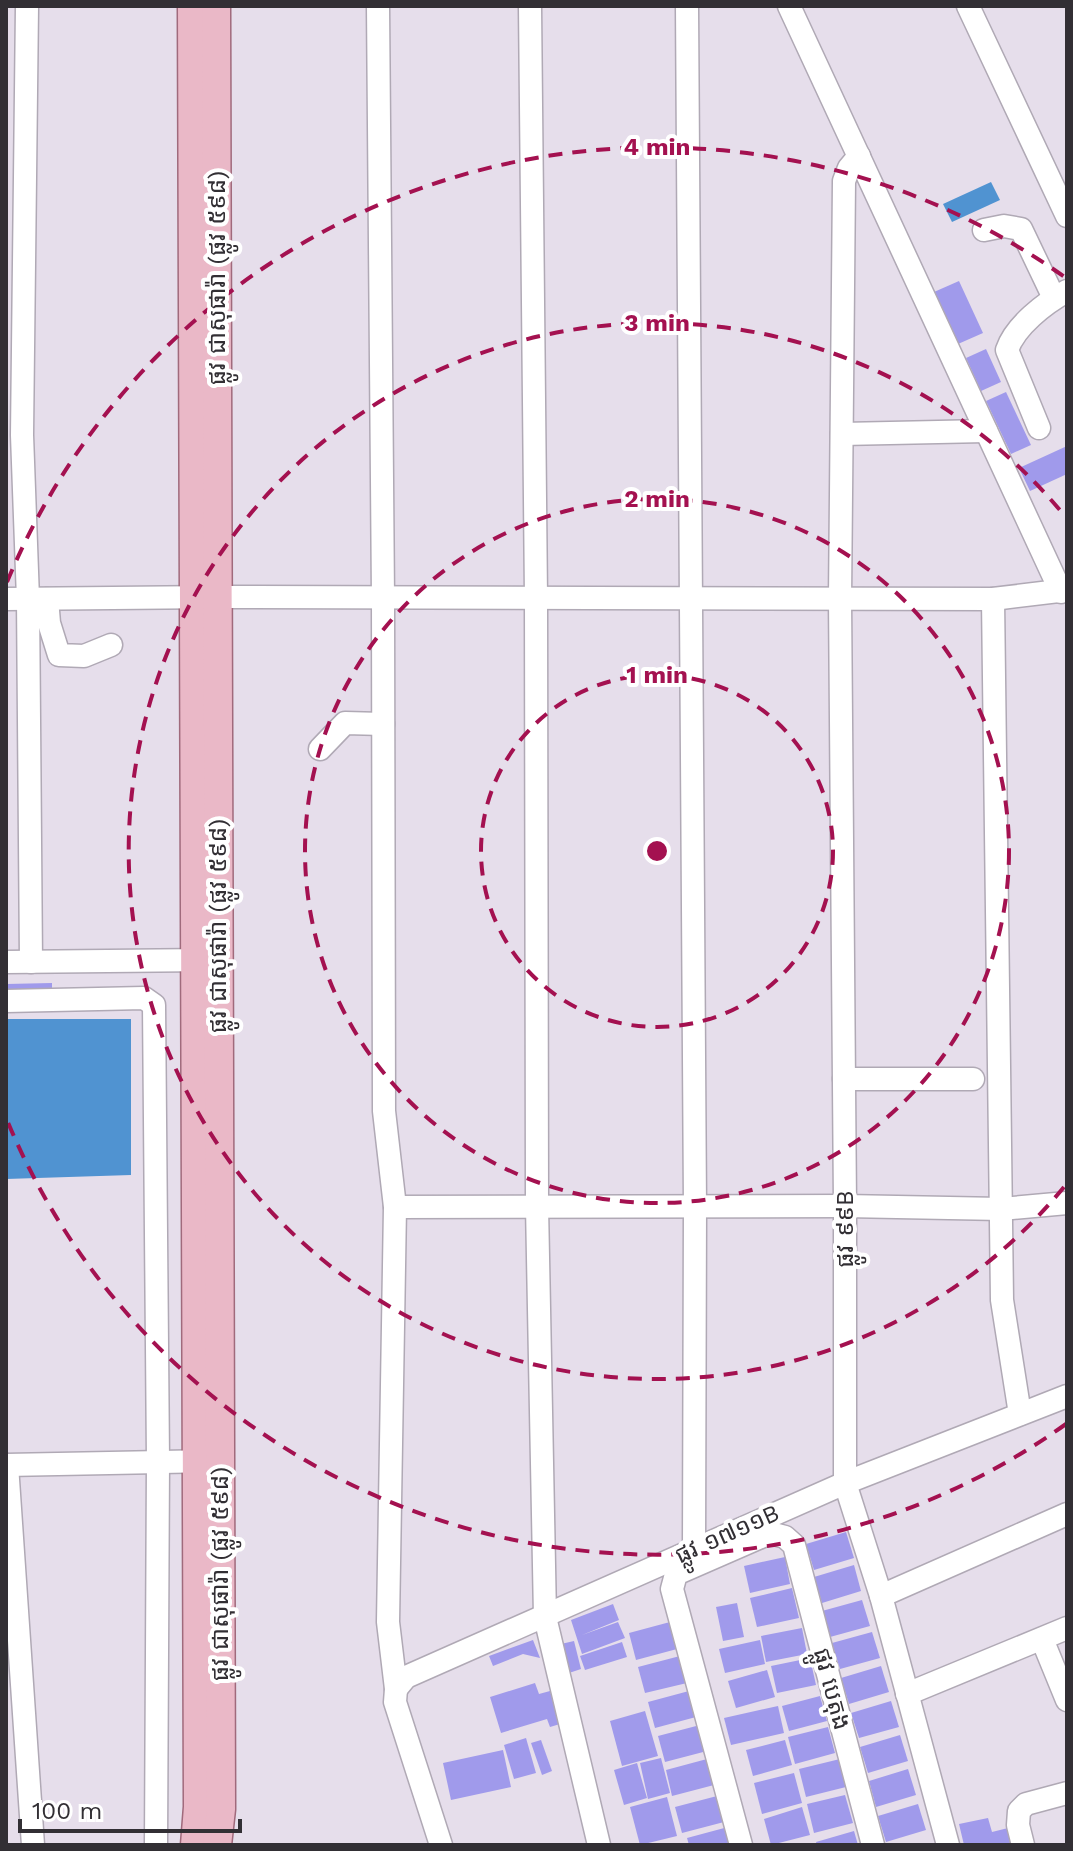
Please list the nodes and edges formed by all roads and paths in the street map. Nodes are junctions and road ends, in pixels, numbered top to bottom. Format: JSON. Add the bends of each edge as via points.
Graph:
{"nodes":[{"id":1,"x":27,"y":6,"type":"edge"},
{"id":2,"x":192,"y":6,"type":"edge"},
{"id":3,"x":216,"y":6,"type":"edge"},
{"id":4,"x":378,"y":6,"type":"edge"},
{"id":5,"x":530,"y":6,"type":"edge"},
{"id":6,"x":687,"y":6,"type":"edge"},
{"id":7,"x":789,"y":6,"type":"edge"},
{"id":8,"x":968,"y":6,"type":"edge"},
{"id":9,"x":859,"y":156,"type":"junction"},
{"id":10,"x":1067,"y":216,"type":"edge"},
{"id":11,"x":984,"y":230,"type":"dead end"},
{"id":12,"x":1060,"y":294,"type":"edge"},
{"id":13,"x":14,"y":331,"type":"edge"},
{"id":14,"x":1039,"y":428,"type":"dead end"},
{"id":15,"x":14,"y":430,"type":"edge"},
{"id":16,"x":986,"y":431,"type":"junction"},
{"id":17,"x":842,"y":434,"type":"junction"},
{"id":18,"x":1064,"y":591,"type":"edge"},
{"id":19,"x":205,"y":597,"type":"junction"},
{"id":20,"x":536,"y":598,"type":"junction"},
{"id":21,"x":27,"y":599,"type":"edge"},
{"id":22,"x":383,"y":599,"type":"junction"},
{"id":23,"x":840,"y":599,"type":"junction"},
{"id":24,"x":993,"y":599,"type":"junction"},
{"id":25,"x":690,"y":600,"type":"junction"},
{"id":26,"x":111,"y":645,"type":"dead end"},
{"id":27,"x":383,"y":724,"type":"junction"},
{"id":28,"x":320,"y":749,"type":"dead end"},
{"id":29,"x":207,"y":960,"type":"junction"},
{"id":30,"x":6,"y":962,"type":"edge"},
{"id":31,"x":31,"y":962,"type":"junction"},
{"id":32,"x":6,"y":1001,"type":"edge"},
{"id":33,"x":844,"y":1079,"type":"junction"},
{"id":34,"x":973,"y":1079,"type":"dead end"},
{"id":35,"x":1067,"y":1203,"type":"edge"},
{"id":36,"x":537,"y":1206,"type":"junction"},
{"id":37,"x":845,"y":1206,"type":"junction"},
{"id":38,"x":395,"y":1207,"type":"junction"},
{"id":39,"x":695,"y":1207,"type":"junction"},
{"id":40,"x":1001,"y":1209,"type":"junction"},
{"id":41,"x":1066,"y":1398,"type":"edge"},
{"id":42,"x":1020,"y":1414,"type":"junction"},
{"id":43,"x":158,"y":1461,"type":"junction"},
{"id":44,"x":208,"y":1461,"type":"junction"},
{"id":45,"x":7,"y":1465,"type":"edge"},
{"id":46,"x":845,"y":1483,"type":"junction"},
{"id":47,"x":1067,"y":1514,"type":"edge"},
{"id":48,"x":694,"y":1548,"type":"junction"},
{"id":49,"x":881,"y":1596,"type":"junction"},
{"id":50,"x":545,"y":1617,"type":"junction"},
{"id":51,"x":1067,"y":1628,"type":"edge"},
{"id":52,"x":1042,"y":1639,"type":"junction"},
{"id":53,"x":396,"y":1689,"type":"junction"},
{"id":54,"x":907,"y":1694,"type":"junction"},
{"id":55,"x":1067,"y":1700,"type":"edge"},
{"id":56,"x":1067,"y":1793,"type":"edge"},
{"id":57,"x":33,"y":1845,"type":"edge"},
{"id":58,"x":156,"y":1845,"type":"edge"},
{"id":59,"x":195,"y":1845,"type":"edge"},
{"id":60,"x":217,"y":1845,"type":"edge"},
{"id":61,"x":441,"y":1845,"type":"edge"},
{"id":62,"x":599,"y":1845,"type":"edge"},
{"id":63,"x":741,"y":1845,"type":"edge"},
{"id":64,"x":873,"y":1845,"type":"edge"},
{"id":65,"x":948,"y":1845,"type":"edge"},
{"id":66,"x":1023,"y":1845,"type":"edge"}],
"edges":[{"from":1,"to":13,"type":"street"},
{"from":2,"to":19,"type":"main road","name":"ផ្លូវ ជាសុផារ៉ា (ផ្លូវ ៥៩៨)"},
{"from":3,"to":19,"type":"main road","name":"ផ្លូវ ជាសុផារ៉ា (ផ្លូវ ៥៩៨)"},
{"from":4,"to":22,"type":"street"},
{"from":5,"to":20,"type":"street"},
{"from":6,"to":25,"type":"street"},
{"from":7,"to":9,"type":"street"},
{"from":8,"to":10,"type":"street"},
{"from":9,"to":16,"type":"street"},
{"from":9,"to":17,"type":"street","name":"ផ្លូវ ៩៩B","via":[[844,181]]},
{"from":11,"to":12,"type":"street","via":[[1021,229]]},
{"from":12,"to":14,"type":"street","via":[[1011,337],[1007,350]]},
{"from":13,"to":15,"type":"street"},
{"from":15,"to":21,"type":"street"},
{"from":16,"to":17,"type":"street"},
{"from":16,"to":18,"type":"street"},
{"from":17,"to":23,"type":"street","name":"ផ្លូវ ៩៩B"},
{"from":18,"to":24,"type":"street"},
{"from":19,"to":21,"type":"street"},
{"from":19,"to":22,"type":"street"},
{"from":19,"to":29,"type":"main road","name":"ផ្លូវ ជាសុផារ៉ា (ផ្លូវ ៥៩៨)"},
{"from":20,"to":22,"type":"street"},
{"from":20,"to":25,"type":"street"},
{"from":20,"to":36,"type":"street"},
{"from":21,"to":26,"type":"street","via":[[49,623],[59,655],[84,656]]},
{"from":21,"to":31,"type":"street"},
{"from":22,"to":27,"type":"street"},
{"from":23,"to":24,"type":"street"},
{"from":23,"to":25,"type":"street"},
{"from":23,"to":33,"type":"street","name":"ផ្លូវ ៩៩B"},
{"from":24,"to":40,"type":"street"},
{"from":25,"to":39,"type":"street"},
{"from":27,"to":28,"type":"street","via":[[345,723]]},
{"from":27,"to":38,"type":"street","via":[[384,1111]]},
{"from":29,"to":31,"type":"street"},
{"from":29,"to":44,"type":"main road","name":"ផ្លូវ ជាសុផារ៉ា (ផ្លូវ ៥៩៨)"},
{"from":30,"to":31,"type":"street"},
{"from":32,"to":43,"type":"street","via":[[144,998],[154,1005]]},
{"from":33,"to":34,"type":"street"},
{"from":33,"to":37,"type":"street","name":"ផ្លូវ ៩៩B"},
{"from":35,"to":40,"type":"street"},
{"from":36,"to":38,"type":"street"},
{"from":36,"to":39,"type":"street"},
{"from":36,"to":50,"type":"street"},
{"from":37,"to":39,"type":"street"},
{"from":37,"to":40,"type":"street"},
{"from":37,"to":46,"type":"street","name":"ផ្លូវ ៩៩B"},
{"from":38,"to":53,"type":"street","via":[[388,1622]]},
{"from":39,"to":48,"type":"street"},
{"from":40,"to":42,"type":"street","via":[[1002,1300]]},
{"from":41,"to":42,"type":"street","name":"ផ្លូវ ១៧១១B"},
{"from":42,"to":46,"type":"street","name":"ផ្លូវ ១៧១១B"},
{"from":43,"to":44,"type":"street"},
{"from":43,"to":45,"type":"street"},
{"from":43,"to":58,"type":"street"},
{"from":44,"to":59,"type":"main road","name":"ផ្លូវ ជាសុផារ៉ា (ផ្លូវ ៥៩៨)"},
{"from":44,"to":60,"type":"main road","name":"ផ្លូវ ជាសុផារ៉ា (ផ្លូវ ៥៩៨)","via":[[221,1809]]},
{"from":45,"to":57,"type":"street"},
{"from":46,"to":48,"type":"street","name":"ផ្លូវ ១៧១១B"},
{"from":46,"to":49,"type":"street","name":"ផ្លូវ ៩៩B"},
{"from":47,"to":49,"type":"street"},
{"from":48,"to":50,"type":"street","name":"ផ្លូវ ១៧១១B"},
{"from":49,"to":54,"type":"street","name":"ផ្លូវ ៩៩B"},
{"from":50,"to":53,"type":"street","name":"ផ្លូវ ១៧១១B","via":[[406,1677]]},
{"from":50,"to":62,"type":"street"},
{"from":51,"to":52,"type":"street"},
{"from":52,"to":54,"type":"street"},
{"from":52,"to":55,"type":"street"},
{"from":53,"to":61,"type":"street","via":[[395,1702]]},
{"from":54,"to":65,"type":"street","name":"ផ្លូវ ៩៩B"},
{"from":56,"to":66,"type":"street","via":[[1026,1804],[1019,1811]]},
{"from":63,"to":64,"type":"street","name":"ផ្លូវ បេតុង","via":[[672,1589],[676,1574],[770,1533],[794,1545]]}]}
